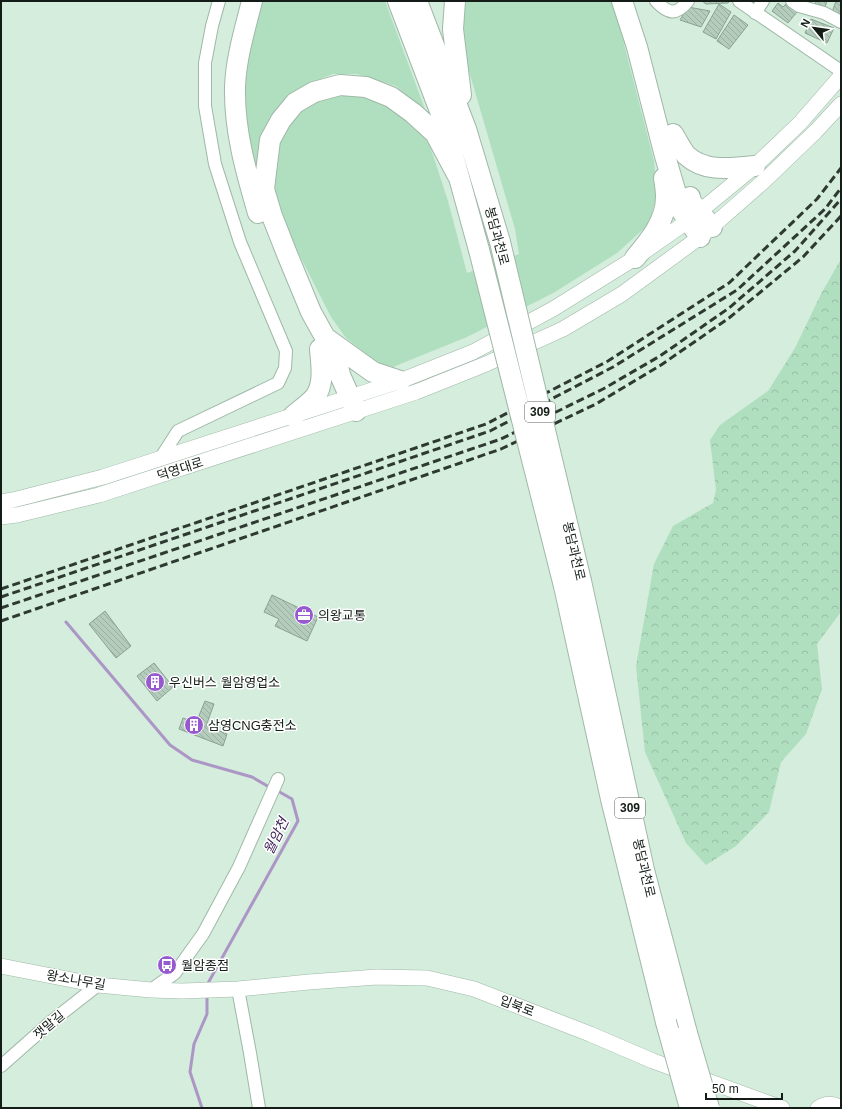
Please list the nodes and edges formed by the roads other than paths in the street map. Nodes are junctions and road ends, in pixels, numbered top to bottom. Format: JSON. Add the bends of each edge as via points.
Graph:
{"nodes":[{"id":1,"x":219,"y":1,"type":"edge"},
{"id":2,"x":252,"y":1,"type":"edge"},
{"id":3,"x":398,"y":1,"type":"edge"},
{"id":4,"x":417,"y":1,"type":"edge"},
{"id":5,"x":455,"y":1,"type":"edge"},
{"id":6,"x":622,"y":1,"type":"edge"},
{"id":7,"x":634,"y":1,"type":"edge"},
{"id":8,"x":656,"y":1,"type":"edge"},
{"id":9,"x":688,"y":1,"type":"edge"},
{"id":10,"x":739,"y":1,"type":"edge"},
{"id":11,"x":763,"y":1,"type":"edge"},
{"id":12,"x":792,"y":1,"type":"edge"},
{"id":13,"x":755,"y":13,"type":"junction"},
{"id":14,"x":841,"y":22,"type":"edge"},
{"id":15,"x":841,"y":71,"type":"edge"},
{"id":16,"x":841,"y":76,"type":"edge"},
{"id":17,"x":841,"y":104,"type":"edge"},
{"id":18,"x":466,"y":129,"type":"junction"},
{"id":19,"x":673,"y":134,"type":"junction"},
{"id":20,"x":665,"y":156,"type":"junction"},
{"id":21,"x":756,"y":166,"type":"junction"},
{"id":22,"x":458,"y":176,"type":"junction"},
{"id":23,"x":693,"y":216,"type":"junction"},
{"id":24,"x":706,"y":232,"type":"junction"},
{"id":25,"x":635,"y":258,"type":"junction"},
{"id":26,"x":322,"y":342,"type":"junction"},
{"id":27,"x":400,"y":381,"type":"junction"},
{"id":28,"x":354,"y":404,"type":"junction"},
{"id":29,"x":293,"y":416,"type":"junction"},
{"id":30,"x":160,"y":459,"type":"junction"},
{"id":31,"x":1,"y":502,"type":"edge"},
{"id":32,"x":1,"y":517,"type":"edge"},
{"id":33,"x":572,"y":584,"type":"junction"},
{"id":34,"x":278,"y":779,"type":"dead end"},
{"id":35,"x":1,"y":966,"type":"edge"},
{"id":36,"x":98,"y":985,"type":"junction"},
{"id":37,"x":231,"y":989,"type":"junction"},
{"id":38,"x":151,"y":990,"type":"junction"},
{"id":39,"x":182,"y":991,"type":"joint"},
{"id":40,"x":1,"y":1066,"type":"edge"},
{"id":41,"x":840,"y":1106,"type":"edge"},
{"id":42,"x":259,"y":1108,"type":"edge"},
{"id":43,"x":690,"y":1108,"type":"edge"},
{"id":44,"x":709,"y":1108,"type":"edge"},
{"id":45,"x":782,"y":1108,"type":"edge"},
{"id":46,"x":818,"y":1108,"type":"edge"}],
"edges":[{"from":1,"to":30,"type":"street","via":[[205,62],[205,106],[215,164],[240,242],[286,351],[285,368],[278,383],[178,431]]},
{"from":2,"to":26,"type":"highway","via":[[235,87],[237,125],[243,161],[258,214],[282,275],[308,329]]},
{"from":3,"to":22,"type":"highway","name":"봉담과천로","number":"309","via":[[443,119]]},
{"from":4,"to":18,"type":"highway","name":"봉담과천로","number":"309"},
{"from":5,"to":18,"type":"highway","via":[[453,28]]},
{"from":6,"to":20,"type":"highway","via":[[637,47]]},
{"from":7,"to":19,"type":"highway"},
{"from":8,"to":9,"type":"street","via":[[670,12],[677,11]]},
{"from":10,"to":13,"type":"street"},
{"from":11,"to":13,"type":"street"},
{"from":12,"to":14,"type":"street"},
{"from":13,"to":15,"type":"street"},
{"from":16,"to":21,"type":"street","via":[[800,123]]},
{"from":17,"to":24,"type":"street","via":[[764,181]]},
{"from":18,"to":33,"type":"highway","name":"봉담과천로","number":"309","bridge":true,"via":[[500,242]]},
{"from":19,"to":21,"type":"highway","via":[[686,154],[698,164],[714,168]]},
{"from":19,"to":23,"type":"highway"},
{"from":20,"to":23,"type":"highway","via":[[681,210]]},
{"from":20,"to":25,"type":"highway","via":[[663,173],[666,198],[661,222]]},
{"from":21,"to":23,"type":"street"},
{"from":22,"to":26,"type":"highway","via":[[435,133],[413,112],[391,97],[366,87],[340,85],[314,92],[295,103],[281,120],[270,140],[264,188],[272,216]]},
{"from":22,"to":33,"type":"highway","name":"봉담과천로","number":"309","bridge":true},
{"from":23,"to":24,"type":"highway"},
{"from":23,"to":25,"type":"street"},
{"from":24,"to":28,"type":"street","via":[[622,294],[563,329],[416,392]]},
{"from":25,"to":27,"type":"street","via":[[553,309],[473,352]]},
{"from":26,"to":27,"type":"highway","via":[[373,372]]},
{"from":26,"to":28,"type":"highway","via":[[336,357],[340,376]]},
{"from":26,"to":29,"type":"highway","via":[[322,375],[319,388],[314,397]]},
{"from":27,"to":28,"type":"street"},
{"from":28,"to":29,"type":"street","name":"덕영대로"},
{"from":28,"to":32,"type":"street","name":"덕영대로","via":[[99,495]]},
{"from":29,"to":30,"type":"street","name":"덕영대로"},
{"from":30,"to":31,"type":"street","name":"덕영대로","via":[[103,477]]},
{"from":33,"to":43,"type":"highway","name":"봉담과천로","number":"309","bridge":true,"via":[[611,799]]},
{"from":33,"to":44,"type":"highway","name":"봉담과천로","number":"309","bridge":true,"via":[[644,870]]},
{"from":34,"to":38,"type":"street","via":[[239,867],[203,934],[175,973]]},
{"from":35,"to":36,"type":"street","name":"왕소나무길"},
{"from":36,"to":38,"type":"street","name":"왕소나무길"},
{"from":36,"to":40,"type":"street","name":"잿말길"},
{"from":37,"to":39,"type":"street","name":"입북로"},
{"from":37,"to":42,"type":"street","via":[[250,1053]]},
{"from":37,"to":45,"type":"street","name":"입북로","via":[[377,977],[427,978],[474,989],[652,1061]]},
{"from":38,"to":39,"type":"street","name":"왕소나무길"},
{"from":41,"to":46,"type":"street","via":[[827,1104]]}]}
